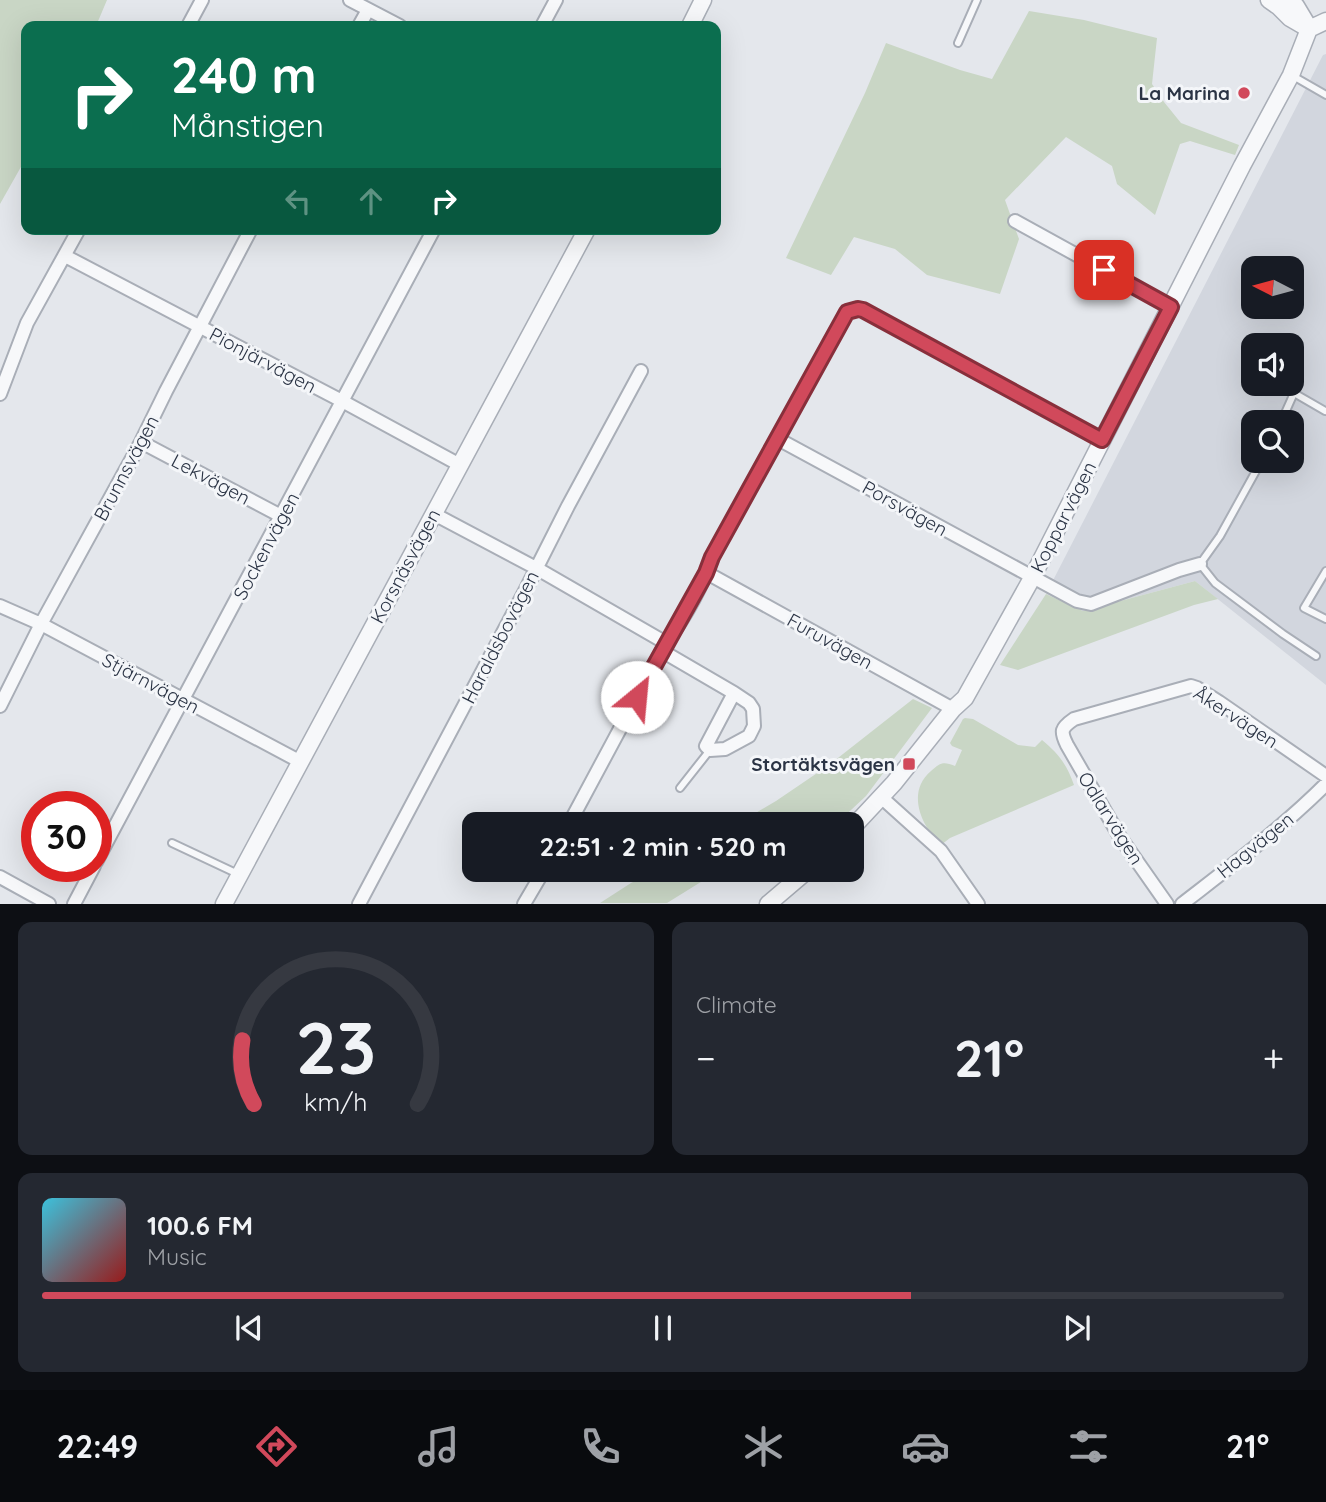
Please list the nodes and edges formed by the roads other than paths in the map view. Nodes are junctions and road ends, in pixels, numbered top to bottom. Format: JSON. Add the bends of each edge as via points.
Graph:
{"nodes":[{"id":1,"x":202,"y":0,"type":"edge"},
{"id":2,"x":349,"y":0,"type":"edge"},
{"id":3,"x":556,"y":0,"type":"edge"},
{"id":4,"x":703,"y":0,"type":"edge"},
{"id":5,"x":977,"y":0,"type":"edge"},
{"id":6,"x":1269,"y":0,"type":"edge"},
{"id":7,"x":1287,"y":0,"type":"edge"},
{"id":8,"x":368,"y":10,"type":"junction"},
{"id":9,"x":191,"y":21,"type":"edge"},
{"id":10,"x":362,"y":21,"type":"edge"},
{"id":11,"x":390,"y":21,"type":"edge"},
{"id":12,"x":545,"y":21,"type":"edge"},
{"id":13,"x":692,"y":21,"type":"edge"},
{"id":14,"x":1326,"y":21,"type":"edge"},
{"id":15,"x":1309,"y":29,"type":"junction"},
{"id":16,"x":958,"y":43,"type":"dead end"},
{"id":17,"x":1291,"y":75,"type":"junction"},
{"id":18,"x":1326,"y":95,"type":"edge"},
{"id":19,"x":1015,"y":221,"type":"dead end"},
{"id":20,"x":76,"y":235,"type":"edge"},
{"id":21,"x":248,"y":235,"type":"edge"},
{"id":22,"x":431,"y":235,"type":"edge"},
{"id":23,"x":584,"y":235,"type":"edge"},
{"id":24,"x":65,"y":256,"type":"junction"},
{"id":25,"x":1171,"y":307,"type":"junction"},
{"id":26,"x":200,"y":327,"type":"junction"},
{"id":27,"x":641,"y":371,"type":"dead end"},
{"id":28,"x":0,"y":394,"type":"edge"},
{"id":29,"x":342,"y":401,"type":"junction"},
{"id":30,"x":1286,"y":410,"type":"edge"},
{"id":31,"x":1326,"y":410,"type":"edge"},
{"id":32,"x":778,"y":439,"type":"junction"},
{"id":33,"x":1102,"y":440,"type":"junction"},
{"id":34,"x":141,"y":442,"type":"junction"},
{"id":35,"x":460,"y":465,"type":"junction"},
{"id":36,"x":1255,"y":473,"type":"edge"},
{"id":37,"x":434,"y":514,"type":"junction"},
{"id":38,"x":281,"y":516,"type":"junction"},
{"id":39,"x":1200,"y":564,"type":"junction"},
{"id":40,"x":536,"y":568,"type":"junction"},
{"id":41,"x":1326,"y":571,"type":"edge"},
{"id":42,"x":706,"y":573,"type":"junction"},
{"id":43,"x":1032,"y":578,"type":"junction"},
{"id":44,"x":0,"y":606,"type":"edge"},
{"id":45,"x":1326,"y":619,"type":"edge"},
{"id":46,"x":41,"y":624,"type":"junction"},
{"id":47,"x":664,"y":647,"type":"junction"},
{"id":48,"x":1316,"y":656,"type":"dead end"},
{"id":49,"x":734,"y":693,"type":"junction"},
{"id":50,"x":183,"y":700,"type":"junction"},
{"id":51,"x":0,"y":706,"type":"edge"},
{"id":52,"x":953,"y":709,"type":"junction"},
{"id":53,"x":1063,"y":729,"type":"joint"},
{"id":54,"x":709,"y":750,"type":"junction"},
{"id":55,"x":301,"y":762,"type":"junction"},
{"id":56,"x":1326,"y":776,"type":"edge"},
{"id":57,"x":1326,"y":784,"type":"edge"},
{"id":58,"x":680,"y":788,"type":"dead end"},
{"id":59,"x":881,"y":797,"type":"junction"},
{"id":60,"x":575,"y":812,"type":"edge"},
{"id":61,"x":864,"y":815,"type":"edge"},
{"id":62,"x":112,"y":832,"type":"edge"},
{"id":63,"x":172,"y":843,"type":"dead end"},
{"id":64,"x":239,"y":875,"type":"junction"},
{"id":65,"x":0,"y":877,"type":"edge"},
{"id":66,"x":86,"y":882,"type":"edge"},
{"id":67,"x":537,"y":882,"type":"edge"},
{"id":68,"x":794,"y":882,"type":"edge"},
{"id":69,"x":49,"y":904,"type":"edge"},
{"id":70,"x":74,"y":904,"type":"edge"},
{"id":71,"x":224,"y":904,"type":"edge"},
{"id":72,"x":359,"y":904,"type":"edge"},
{"id":73,"x":524,"y":904,"type":"edge"},
{"id":74,"x":768,"y":904,"type":"edge"},
{"id":75,"x":978,"y":904,"type":"edge"},
{"id":76,"x":1167,"y":904,"type":"edge"},
{"id":77,"x":1181,"y":904,"type":"edge"}],
"edges":[{"from":1,"to":9,"type":"street"},
{"from":2,"to":8,"type":"street"},
{"from":3,"to":12,"type":"street"},
{"from":4,"to":13,"type":"street"},
{"from":5,"to":16,"type":"lane"},
{"from":6,"to":15,"type":"street"},
{"from":7,"to":15,"type":"street","via":[[1296,6]]},
{"from":8,"to":10,"type":"street"},
{"from":8,"to":11,"type":"street"},
{"from":14,"to":15,"type":"street"},
{"from":15,"to":17,"type":"street","name":"Kopparvägen"},
{"from":17,"to":18,"type":"lane"},
{"from":17,"to":25,"type":"street","name":"Kopparvägen"},
{"from":19,"to":25,"type":"street"},
{"from":20,"to":24,"type":"street"},
{"from":21,"to":26,"type":"street","name":"Brunnsvägen"},
{"from":22,"to":29,"type":"street","name":"Sockenvägen"},
{"from":23,"to":35,"type":"street","name":"Korsnäsvägen"},
{"from":24,"to":26,"type":"street","name":"Pionjärvägen"},
{"from":24,"to":28,"type":"street","via":[[27,323]]},
{"from":25,"to":33,"type":"street","name":"Kopparvägen"},
{"from":26,"to":29,"type":"street","name":"Pionjärvägen"},
{"from":26,"to":34,"type":"street","name":"Brunnsvägen"},
{"from":27,"to":40,"type":"street","name":"Haraldsbovägen"},
{"from":29,"to":35,"type":"street","name":"Pionjärvägen"},
{"from":29,"to":38,"type":"street","name":"Sockenvägen"},
{"from":30,"to":31,"type":"lane","via":[[1294,393]]},
{"from":32,"to":33,"type":"street","via":[[851,309],[863,310]]},
{"from":32,"to":42,"type":"street"},
{"from":32,"to":43,"type":"street","name":"Porsvägen"},
{"from":33,"to":43,"type":"street","name":"Kopparvägen"},
{"from":34,"to":38,"type":"street","name":"Lekvägen"},
{"from":34,"to":46,"type":"street","name":"Brunnsvägen"},
{"from":35,"to":37,"type":"street","name":"Korsnäsvägen"},
{"from":36,"to":39,"type":"lane"},
{"from":37,"to":40,"type":"street"},
{"from":37,"to":55,"type":"street","name":"Korsnäsvägen"},
{"from":38,"to":50,"type":"street","name":"Sockenvägen"},
{"from":39,"to":43,"type":"street","name":"Porsvägen","via":[[1091,604]]},
{"from":39,"to":48,"type":"lane","via":[[1216,583]]},
{"from":40,"to":47,"type":"street"},
{"from":40,"to":72,"type":"street","name":"Haraldsbovägen"},
{"from":41,"to":45,"type":"lane","via":[[1304,608]]},
{"from":42,"to":47,"type":"street"},
{"from":42,"to":52,"type":"street","name":"Furuvägen"},
{"from":43,"to":52,"type":"street","name":"Kopparvägen","via":[[965,698]]},
{"from":44,"to":46,"type":"street","name":"Stjärnvägen"},
{"from":46,"to":50,"type":"street","name":"Stjärnvägen"},
{"from":46,"to":51,"type":"street","name":"Brunnsvägen"},
{"from":47,"to":49,"type":"street"},
{"from":47,"to":60,"type":"street"},
{"from":49,"to":54,"type":"street","via":[[706,746]]},
{"from":49,"to":54,"type":"street","via":[[752,706],[754,726],[749,736],[734,745]]},
{"from":50,"to":55,"type":"street","name":"Stjärnvägen"},
{"from":50,"to":62,"type":"street","name":"Sockenvägen"},
{"from":52,"to":59,"type":"street","name":"Kopparvägen"},
{"from":53,"to":56,"type":"street","name":"Åkervägen","via":[[1074,719],[1194,686]]},
{"from":53,"to":76,"type":"street","name":"Odlarvägen","via":[[1067,745],[1120,838]]},
{"from":54,"to":58,"type":"lane"},
{"from":55,"to":64,"type":"street","name":"Korsnäsvägen"},
{"from":57,"to":77,"type":"street","name":"Hagvägen"},
{"from":59,"to":61,"type":"street","name":"Kopparvägen"},
{"from":59,"to":75,"type":"street","via":[[941,851]]},
{"from":63,"to":64,"type":"lane"},
{"from":64,"to":71,"type":"street","name":"Korsnäsvägen"},
{"from":65,"to":69,"type":"street"},
{"from":66,"to":70,"type":"street"},
{"from":67,"to":73,"type":"street"},
{"from":68,"to":74,"type":"street"}]}
